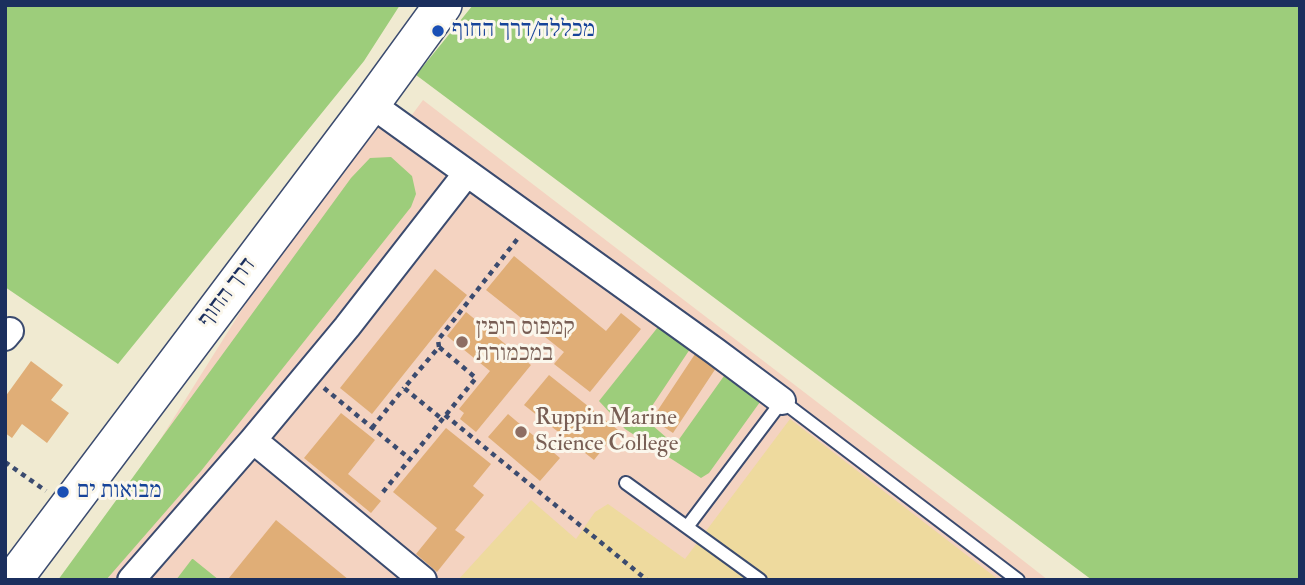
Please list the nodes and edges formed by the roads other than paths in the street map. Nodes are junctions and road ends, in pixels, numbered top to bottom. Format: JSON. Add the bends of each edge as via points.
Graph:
{"nodes":[{"id":1,"x":443,"y":5,"type":"edge"},
{"id":2,"x":371,"y":104,"type":"junction"},
{"id":3,"x":467,"y":173,"type":"junction"},
{"id":4,"x":782,"y":401,"type":"junction"},
{"id":5,"x":253,"y":440,"type":"junction"},
{"id":6,"x":626,"y":483,"type":"dead end"},
{"id":7,"x":687,"y":527,"type":"junction"},
{"id":8,"x":13,"y":580,"type":"edge"},
{"id":9,"x":131,"y":580,"type":"edge"},
{"id":10,"x":423,"y":580,"type":"edge"},
{"id":11,"x":760,"y":580,"type":"edge"},
{"id":12,"x":1018,"y":580,"type":"edge"}],
"edges":[{"from":1,"to":2,"type":"main road","name":"דרך החוף"},
{"from":2,"to":3,"type":"street"},
{"from":2,"to":8,"type":"main road","name":"דרך החוף"},
{"from":3,"to":4,"type":"street"},
{"from":3,"to":5,"type":"street"},
{"from":4,"to":7,"type":"lane"},
{"from":4,"to":12,"type":"lane"},
{"from":5,"to":9,"type":"street"},
{"from":5,"to":10,"type":"street"},
{"from":6,"to":7,"type":"lane"},
{"from":7,"to":11,"type":"lane"}]}
